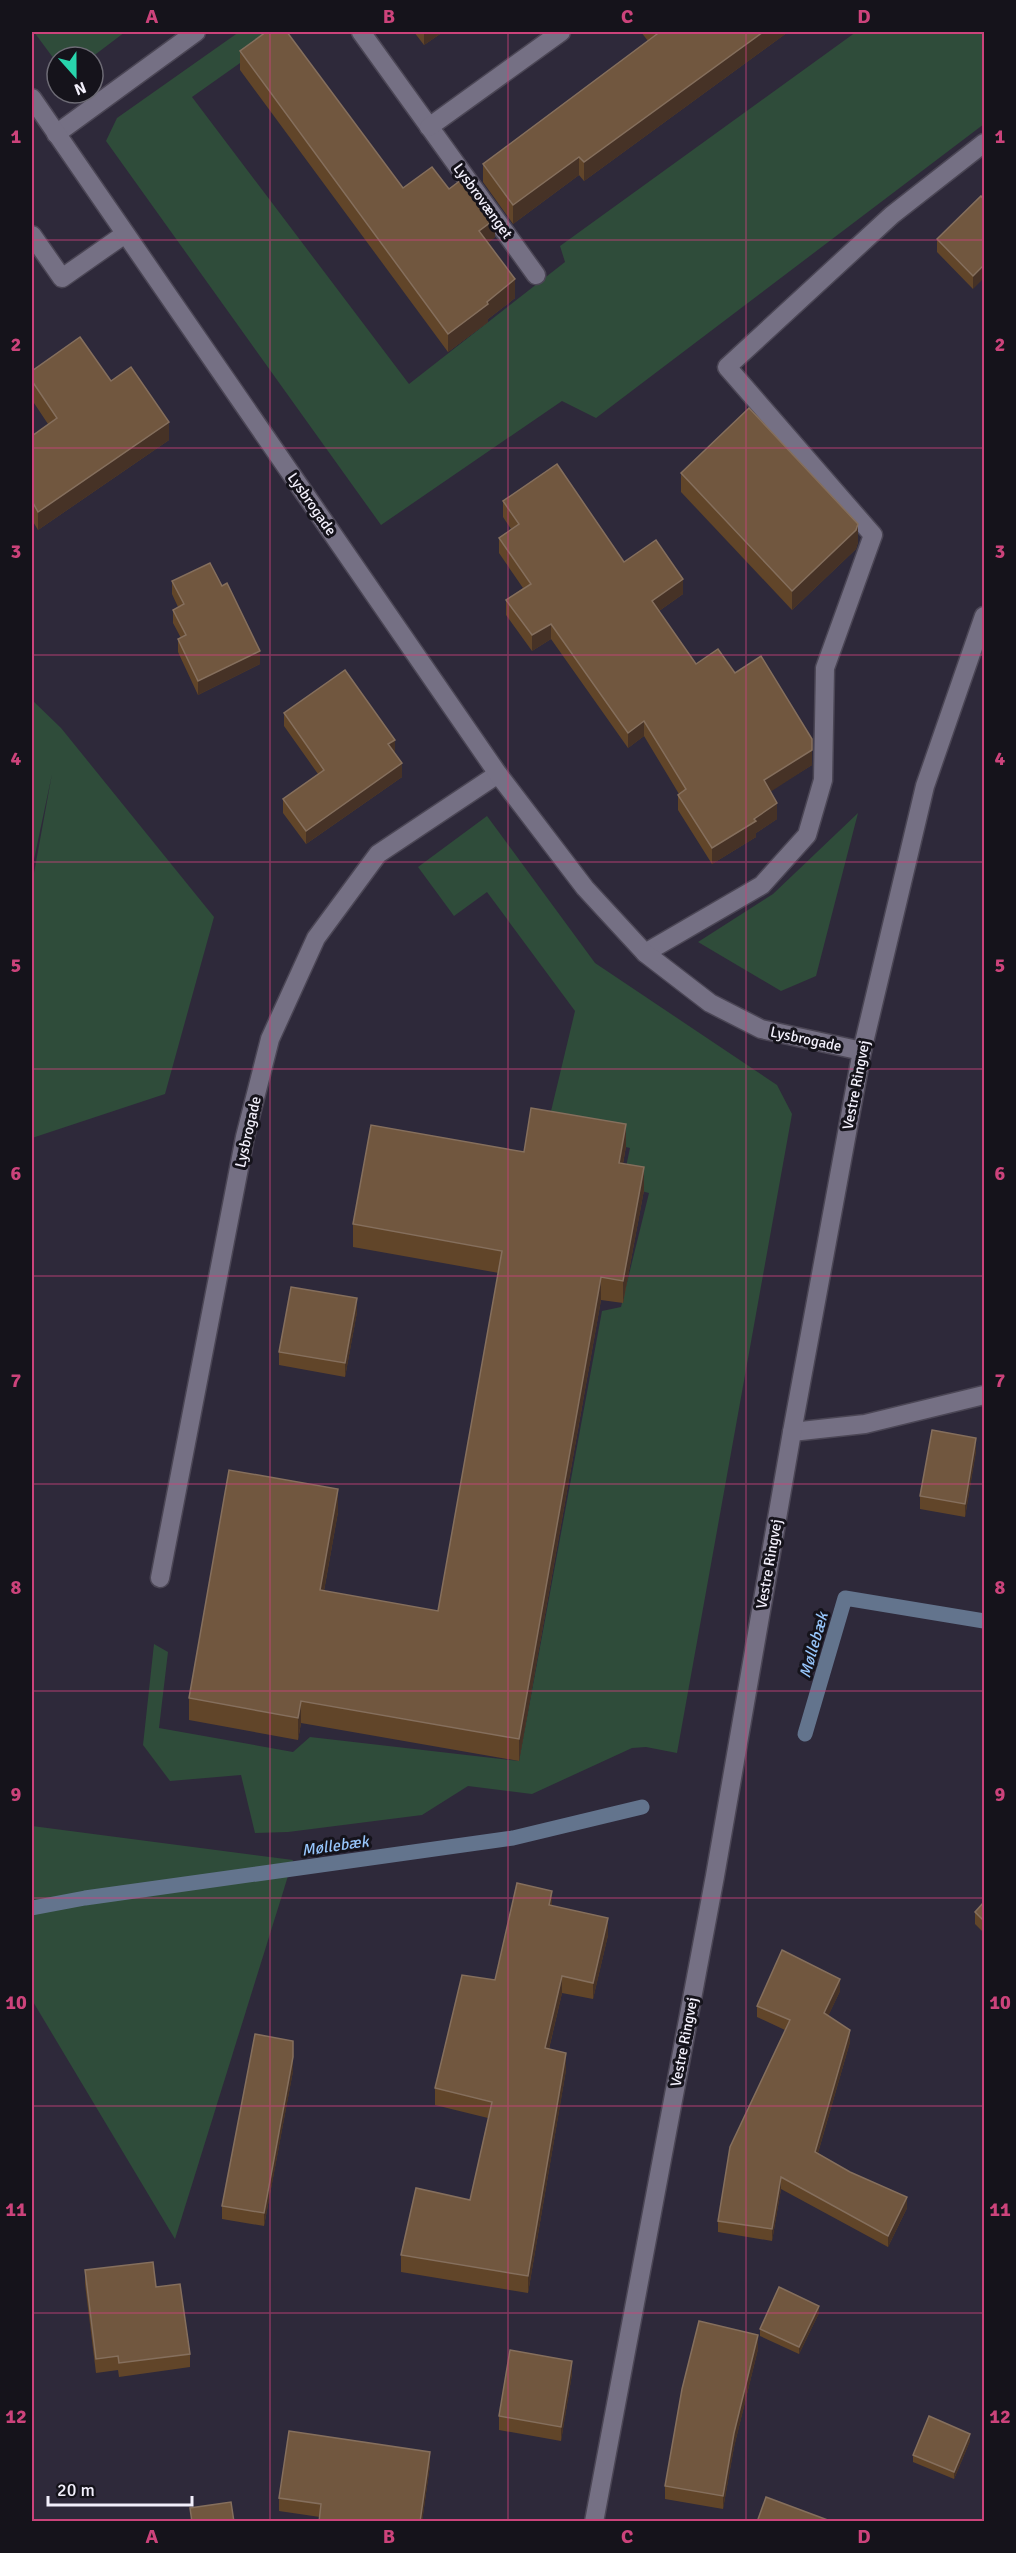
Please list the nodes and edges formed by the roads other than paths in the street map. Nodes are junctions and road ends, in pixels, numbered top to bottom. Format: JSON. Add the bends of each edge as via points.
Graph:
{"nodes":[{"id":1,"x":196,"y":32,"type":"edge"},
{"id":2,"x":361,"y":32,"type":"edge"},
{"id":3,"x":561,"y":32,"type":"edge"},
{"id":4,"x":32,"y":98,"type":"edge"},
{"id":5,"x":429,"y":127,"type":"junction"},
{"id":6,"x":56,"y":134,"type":"junction"},
{"id":7,"x":984,"y":143,"type":"edge"},
{"id":8,"x":125,"y":234,"type":"junction"},
{"id":9,"x":32,"y":235,"type":"edge"},
{"id":10,"x":536,"y":274,"type":"dead end"},
{"id":11,"x":984,"y":615,"type":"edge"},
{"id":12,"x":498,"y":774,"type":"junction"},
{"id":13,"x":645,"y":953,"type":"junction"},
{"id":14,"x":862,"y":1051,"type":"junction"},
{"id":15,"x":984,"y":1395,"type":"edge"},
{"id":16,"x":792,"y":1432,"type":"junction"},
{"id":17,"x":160,"y":1578,"type":"dead end"},
{"id":18,"x":594,"y":2522,"type":"edge"}],
"edges":[{"from":1,"to":6,"type":"street"},
{"from":2,"to":5,"type":"street","name":"Lysbrovænget"},
{"from":3,"to":5,"type":"street"},
{"from":4,"to":6,"type":"street","name":"Lysbrogade"},
{"from":5,"to":10,"type":"street","name":"Lysbrovænget"},
{"from":6,"to":8,"type":"street","name":"Lysbrogade"},
{"from":7,"to":13,"type":"street","via":[[892,215],[727,367],[873,535],[825,668],[823,780],[807,835],[762,885]]},
{"from":8,"to":9,"type":"street","via":[[62,278]]},
{"from":8,"to":12,"type":"street","name":"Lysbrogade"},
{"from":11,"to":14,"type":"street","name":"Vestre Ringvej","via":[[925,786]]},
{"from":12,"to":13,"type":"street","name":"Lysbrogade","via":[[585,888]]},
{"from":12,"to":17,"type":"street","name":"Lysbrogade","via":[[378,854],[316,938],[270,1039],[245,1137]]},
{"from":13,"to":14,"type":"street","name":"Lysbrogade","via":[[710,1003],[761,1029]]},
{"from":14,"to":16,"type":"street","name":"Vestre Ringvej"},
{"from":15,"to":16,"type":"street","via":[[865,1424]]},
{"from":16,"to":18,"type":"street","name":"Vestre Ringvej","via":[[715,1876]]}]}
